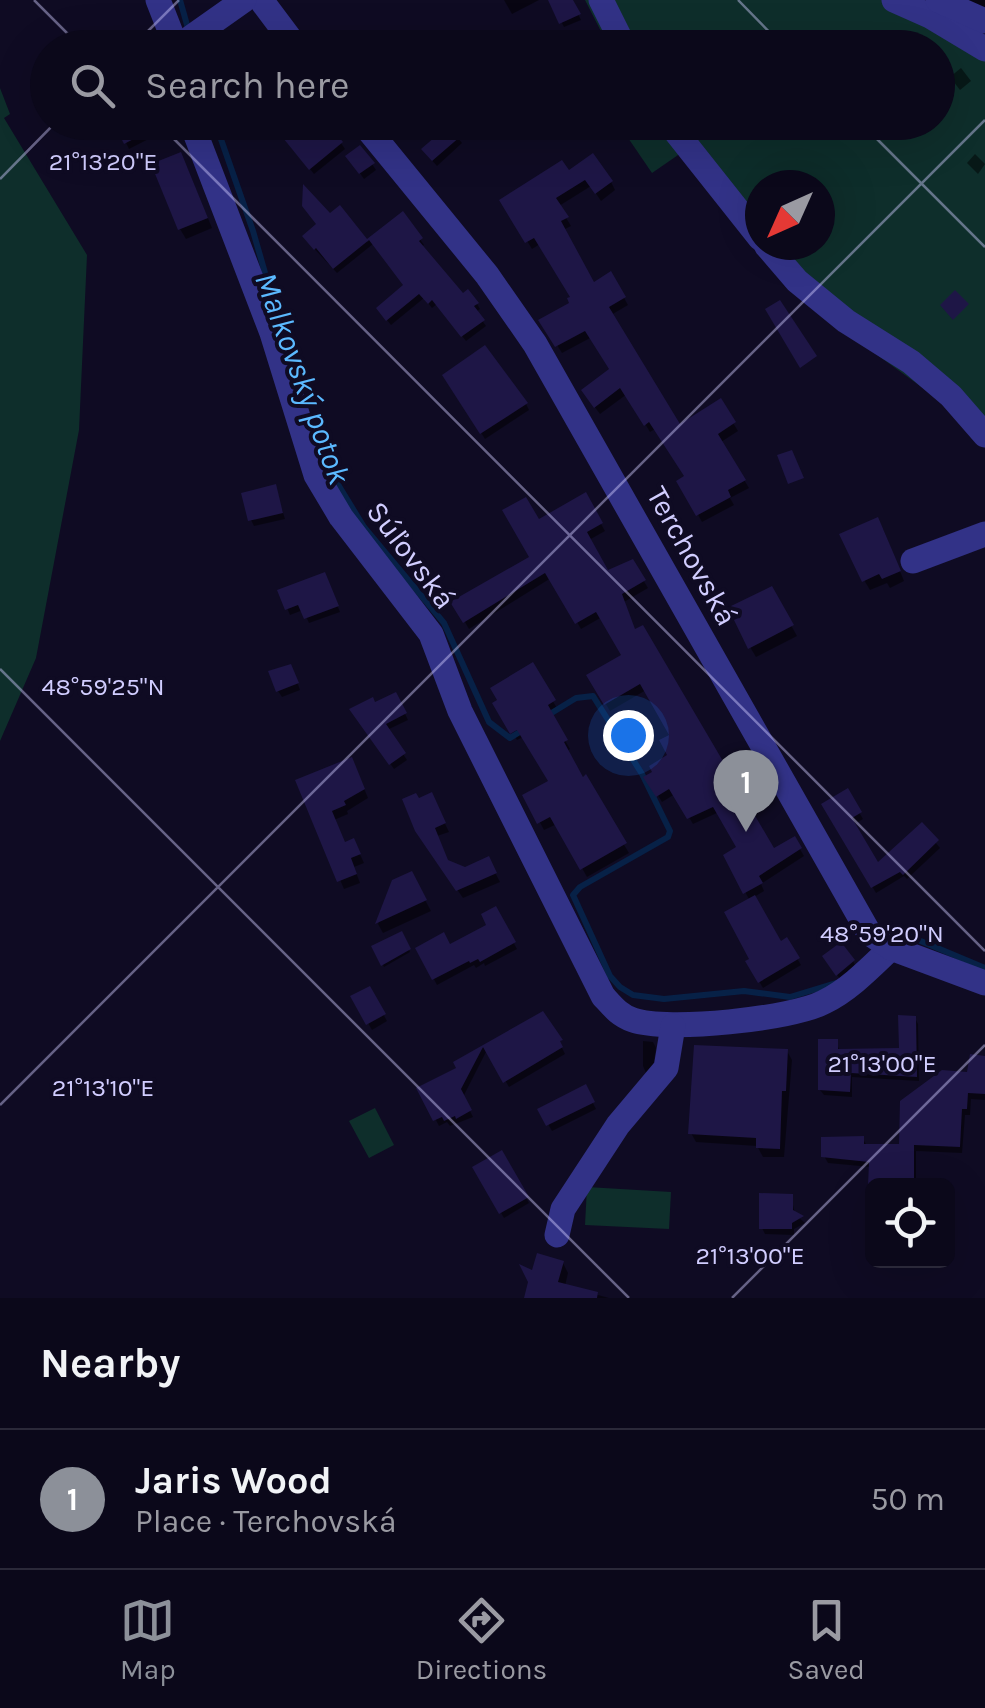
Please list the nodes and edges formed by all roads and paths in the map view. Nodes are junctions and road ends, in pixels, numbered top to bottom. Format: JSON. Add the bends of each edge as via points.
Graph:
{"nodes":[{"id":1,"x":158,"y":0,"type":"edge"},
{"id":2,"x":244,"y":0,"type":"edge"},
{"id":3,"x":261,"y":0,"type":"edge"},
{"id":4,"x":601,"y":0,"type":"edge"},
{"id":5,"x":894,"y":0,"type":"edge"},
{"id":6,"x":938,"y":0,"type":"edge"},
{"id":7,"x":985,"y":20,"type":"edge"},
{"id":8,"x":170,"y":30,"type":"edge"},
{"id":9,"x":199,"y":30,"type":"edge"},
{"id":10,"x":284,"y":30,"type":"edge"},
{"id":11,"x":616,"y":30,"type":"edge"},
{"id":12,"x":953,"y":30,"type":"edge"},
{"id":13,"x":955,"y":31,"type":"edge"},
{"id":14,"x":985,"y":49,"type":"edge"},
{"id":15,"x":198,"y":140,"type":"edge"},
{"id":16,"x":377,"y":140,"type":"edge"},
{"id":17,"x":682,"y":140,"type":"edge"},
{"id":18,"x":745,"y":219,"type":"edge"},
{"id":19,"x":779,"y":260,"type":"edge"},
{"id":20,"x":985,"y":435,"type":"edge"},
{"id":21,"x":985,"y":534,"type":"edge"},
{"id":22,"x":913,"y":561,"type":"dead end"},
{"id":23,"x":881,"y":942,"type":"junction"},
{"id":24,"x":985,"y":983,"type":"edge"},
{"id":25,"x":673,"y":1026,"type":"junction"},
{"id":26,"x":558,"y":1235,"type":"dead end"}],
"edges":[{"from":1,"to":8,"type":"street"},
{"from":2,"to":9,"type":"street"},
{"from":3,"to":10,"type":"street"},
{"from":4,"to":11,"type":"street"},
{"from":5,"to":12,"type":"street"},
{"from":6,"to":7,"type":"street"},
{"from":13,"to":14,"type":"street"},
{"from":15,"to":25,"type":"street","name":"Súľovská","via":[[272,333],[316,475],[430,634],[468,727],[603,996],[637,1021]]},
{"from":16,"to":23,"type":"street","name":"Terchovská","via":[[535,344]]},
{"from":17,"to":18,"type":"street"},
{"from":19,"to":20,"type":"street","via":[[846,321],[911,362]]},
{"from":21,"to":22,"type":"street"},
{"from":23,"to":24,"type":"street"},
{"from":23,"to":25,"type":"street","name":"Súľovská","via":[[827,1001],[799,1012]]},
{"from":25,"to":26,"type":"street","via":[[666,1068],[572,1195]]}]}
